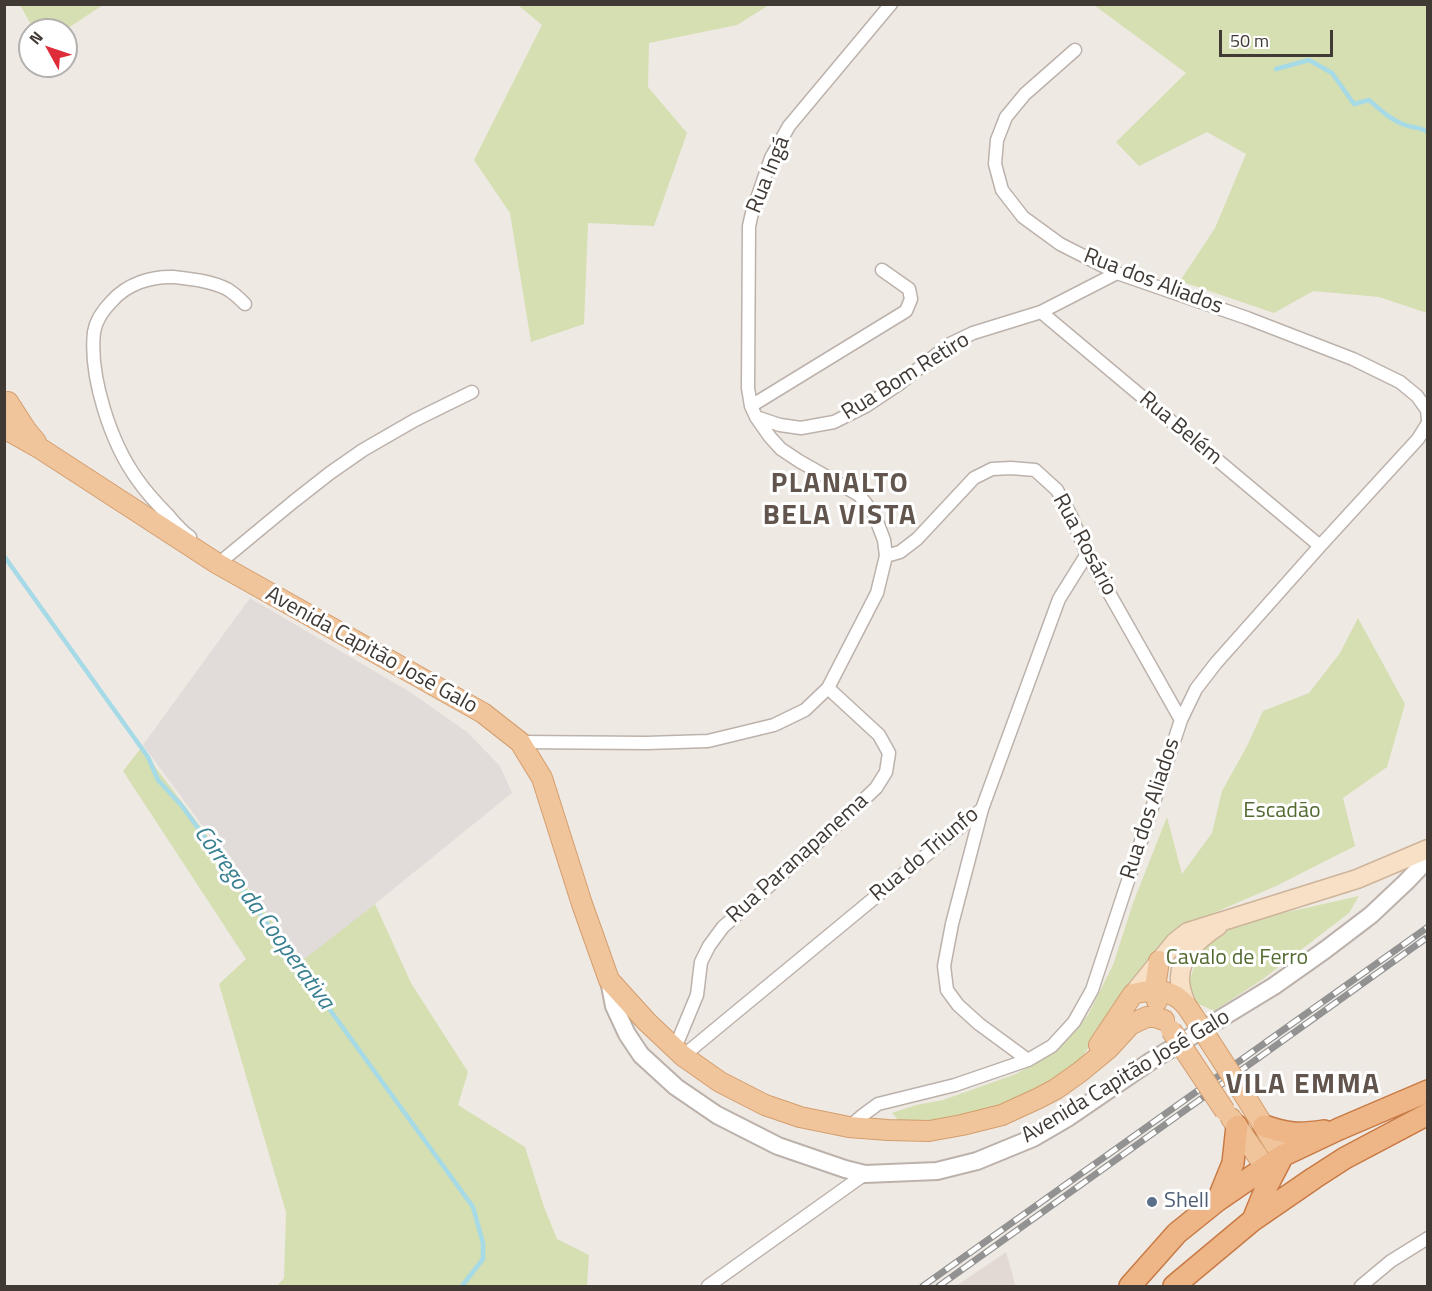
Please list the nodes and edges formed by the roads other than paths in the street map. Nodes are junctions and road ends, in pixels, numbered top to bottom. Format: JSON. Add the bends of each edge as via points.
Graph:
{"nodes":[{"id":1,"x":891,"y":4,"type":"edge"},
{"id":2,"x":1075,"y":50,"type":"dead end"},
{"id":3,"x":882,"y":270,"type":"dead end"},
{"id":4,"x":1118,"y":273,"type":"junction"},
{"id":5,"x":245,"y":304,"type":"dead end"},
{"id":6,"x":1041,"y":312,"type":"junction"},
{"id":7,"x":472,"y":392,"type":"dead end"},
{"id":8,"x":6,"y":402,"type":"edge"},
{"id":9,"x":754,"y":411,"type":"junction"},
{"id":10,"x":1428,"y":421,"type":"edge"},
{"id":11,"x":4,"y":428,"type":"edge"},
{"id":12,"x":41,"y":449,"type":"junction"},
{"id":13,"x":1320,"y":546,"type":"junction"},
{"id":14,"x":1088,"y":554,"type":"junction"},
{"id":15,"x":886,"y":556,"type":"junction"},
{"id":16,"x":221,"y":561,"type":"junction"},
{"id":17,"x":828,"y":688,"type":"junction"},
{"id":18,"x":1181,"y":720,"type":"junction"},
{"id":19,"x":520,"y":742,"type":"junction"},
{"id":20,"x":982,"y":809,"type":"junction"},
{"id":21,"x":1428,"y":849,"type":"edge"},
{"id":22,"x":1428,"y":859,"type":"edge"},
{"id":23,"x":1225,"y":921,"type":"junction"},
{"id":24,"x":1160,"y":960,"type":"junction"},
{"id":25,"x":609,"y":980,"type":"junction"},
{"id":26,"x":1155,"y":990,"type":"junction"},
{"id":27,"x":1133,"y":994,"type":"junction"},
{"id":28,"x":1188,"y":1008,"type":"junction"},
{"id":29,"x":1167,"y":1025,"type":"junction"},
{"id":30,"x":679,"y":1052,"type":"junction"},
{"id":31,"x":1028,"y":1060,"type":"junction"},
{"id":32,"x":1080,"y":1072,"type":"junction"},
{"id":33,"x":1428,"y":1091,"type":"edge"},
{"id":34,"x":1428,"y":1114,"type":"edge"},
{"id":35,"x":1231,"y":1119,"type":"junction"},
{"id":36,"x":1264,"y":1125,"type":"junction"},
{"id":37,"x":849,"y":1127,"type":"junction"},
{"id":38,"x":1339,"y":1129,"type":"junction"},
{"id":39,"x":1274,"y":1165,"type":"junction"},
{"id":40,"x":865,"y":1174,"type":"junction"},
{"id":41,"x":1314,"y":1178,"type":"junction"},
{"id":42,"x":1218,"y":1200,"type":"junction"},
{"id":43,"x":1253,"y":1220,"type":"junction"},
{"id":44,"x":1177,"y":1233,"type":"junction"},
{"id":45,"x":1428,"y":1238,"type":"edge"},
{"id":46,"x":1176,"y":1285,"type":"edge"},
{"id":47,"x":708,"y":1287,"type":"edge"},
{"id":48,"x":1130,"y":1287,"type":"edge"},
{"id":49,"x":1361,"y":1287,"type":"edge"}],
"edges":[{"from":1,"to":9,"type":"street","name":"Rua Ingá","via":[[789,126],[771,158],[752,213],[748,388]]},
{"from":2,"to":4,"type":"street","name":"Rua dos Aliados","via":[[1025,94],[1006,117],[997,140],[994,164],[1002,190],[1023,217],[1060,244]]},
{"from":3,"to":9,"type":"street","via":[[909,289],[911,299],[906,311]]},
{"from":4,"to":6,"type":"street","name":"Rua Bom Retiro"},
{"from":4,"to":10,"type":"street","name":"Rua dos Aliados","via":[[1353,359],[1400,382],[1417,396],[1427,410]]},
{"from":5,"to":16,"type":"street","via":[[229,290],[211,283],[166,277],[144,280],[120,291],[102,312],[94,330],[98,388],[122,452],[154,501],[186,534]]},
{"from":6,"to":9,"type":"street","name":"Rua Bom Retiro","via":[[950,344],[899,384],[834,422],[801,428],[780,425]]},
{"from":6,"to":13,"type":"street","name":"Rua Belém"},
{"from":7,"to":16,"type":"street","via":[[363,450]]},
{"from":8,"to":12,"type":"main road"},
{"from":9,"to":15,"type":"street","via":[[781,449],[859,495],[874,514]]},
{"from":10,"to":13,"type":"street","name":"Rua dos Aliados","via":[[1418,439]]},
{"from":11,"to":12,"type":"main road","name":"Avenida Capitão José Galo"},
{"from":12,"to":16,"type":"main road","name":"Avenida Capitão José Galo"},
{"from":13,"to":18,"type":"street","name":"Rua dos Aliados","via":[[1216,663],[1196,689]]},
{"from":14,"to":15,"type":"street","name":"Rua Rosário","via":[[1057,490],[1035,470],[1011,468],[992,470],[974,478],[917,539],[900,552]]},
{"from":14,"to":18,"type":"street","name":"Rua Rosário"},
{"from":14,"to":20,"type":"street","name":"Rua do Triunfo","via":[[1059,599]]},
{"from":15,"to":17,"type":"street","via":[[877,594]]},
{"from":16,"to":19,"type":"main road","name":"Avenida Capitão José Galo","via":[[483,713]]},
{"from":17,"to":19,"type":"street","via":[[806,710],[774,725],[708,741]]},
{"from":17,"to":30,"type":"street","name":"Rua Paranapanema","via":[[879,735],[889,753],[886,772],[876,788],[718,933],[701,962],[697,995]]},
{"from":18,"to":31,"type":"street","name":"Rua dos Aliados","via":[[1092,990],[1074,1022],[1052,1046]]},
{"from":19,"to":25,"type":"main road","name":"Avenida Capitão José Galo","via":[[542,778]]},
{"from":20,"to":30,"type":"street","name":"Rua do Triunfo"},
{"from":20,"to":31,"type":"street","via":[[952,924],[944,966],[947,990],[978,1024]]},
{"from":21,"to":23,"type":"main road","via":[[1357,879]]},
{"from":22,"to":40,"type":"street","name":"Avenida Capitão José Galo","via":[[1371,915],[1325,950],[1069,1117],[977,1161],[937,1171]]},
{"from":23,"to":24,"type":"main road","via":[[1188,932]]},
{"from":23,"to":28,"type":"main road","via":[[1197,943],[1182,966],[1180,978]]},
{"from":24,"to":26,"type":"main road"},
{"from":24,"to":27,"type":"main road"},
{"from":25,"to":30,"type":"main road","name":"Avenida Capitão José Galo"},
{"from":25,"to":40,"type":"street","name":"Avenida Capitão José Galo","via":[[614,1006],[627,1034],[641,1055],[676,1087],[717,1115],[778,1146]]},
{"from":26,"to":27,"type":"main road"},
{"from":26,"to":28,"type":"main road","via":[[1165,991]]},
{"from":26,"to":29,"type":"main road"},
{"from":27,"to":32,"type":"main road"},
{"from":28,"to":36,"type":"main road","bridge":true},
{"from":29,"to":32,"type":"main road","via":[[1155,1017],[1138,1021]]},
{"from":29,"to":35,"type":"main road","bridge":true},
{"from":30,"to":37,"type":"main road","name":"Avenida Capitão José Galo","via":[[720,1082],[765,1105]]},
{"from":31,"to":37,"type":"street","name":"Rua dos Aliados","via":[[955,1085],[878,1104]]},
{"from":32,"to":37,"type":"main road","name":"Avenida Capitão José Galo","via":[[1024,1106],[962,1125],[929,1131]]},
{"from":33,"to":38,"type":"highway"},
{"from":34,"to":41,"type":"highway"},
{"from":35,"to":39,"type":"main road"},
{"from":35,"to":42,"type":"highway","via":[[1233,1163]]},
{"from":36,"to":38,"type":"highway","via":[[1292,1134]]},
{"from":36,"to":39,"type":"main road"},
{"from":38,"to":39,"type":"highway"},
{"from":39,"to":41,"type":"highway"},
{"from":39,"to":42,"type":"highway"},
{"from":39,"to":43,"type":"highway"},
{"from":40,"to":47,"type":"street"},
{"from":41,"to":43,"type":"highway"},
{"from":42,"to":44,"type":"highway"},
{"from":43,"to":46,"type":"highway"},
{"from":44,"to":46,"type":"highway","via":[[1162,1259],[1164,1270]]},
{"from":44,"to":48,"type":"highway"},
{"from":45,"to":49,"type":"street","via":[[1391,1260]]}]}
